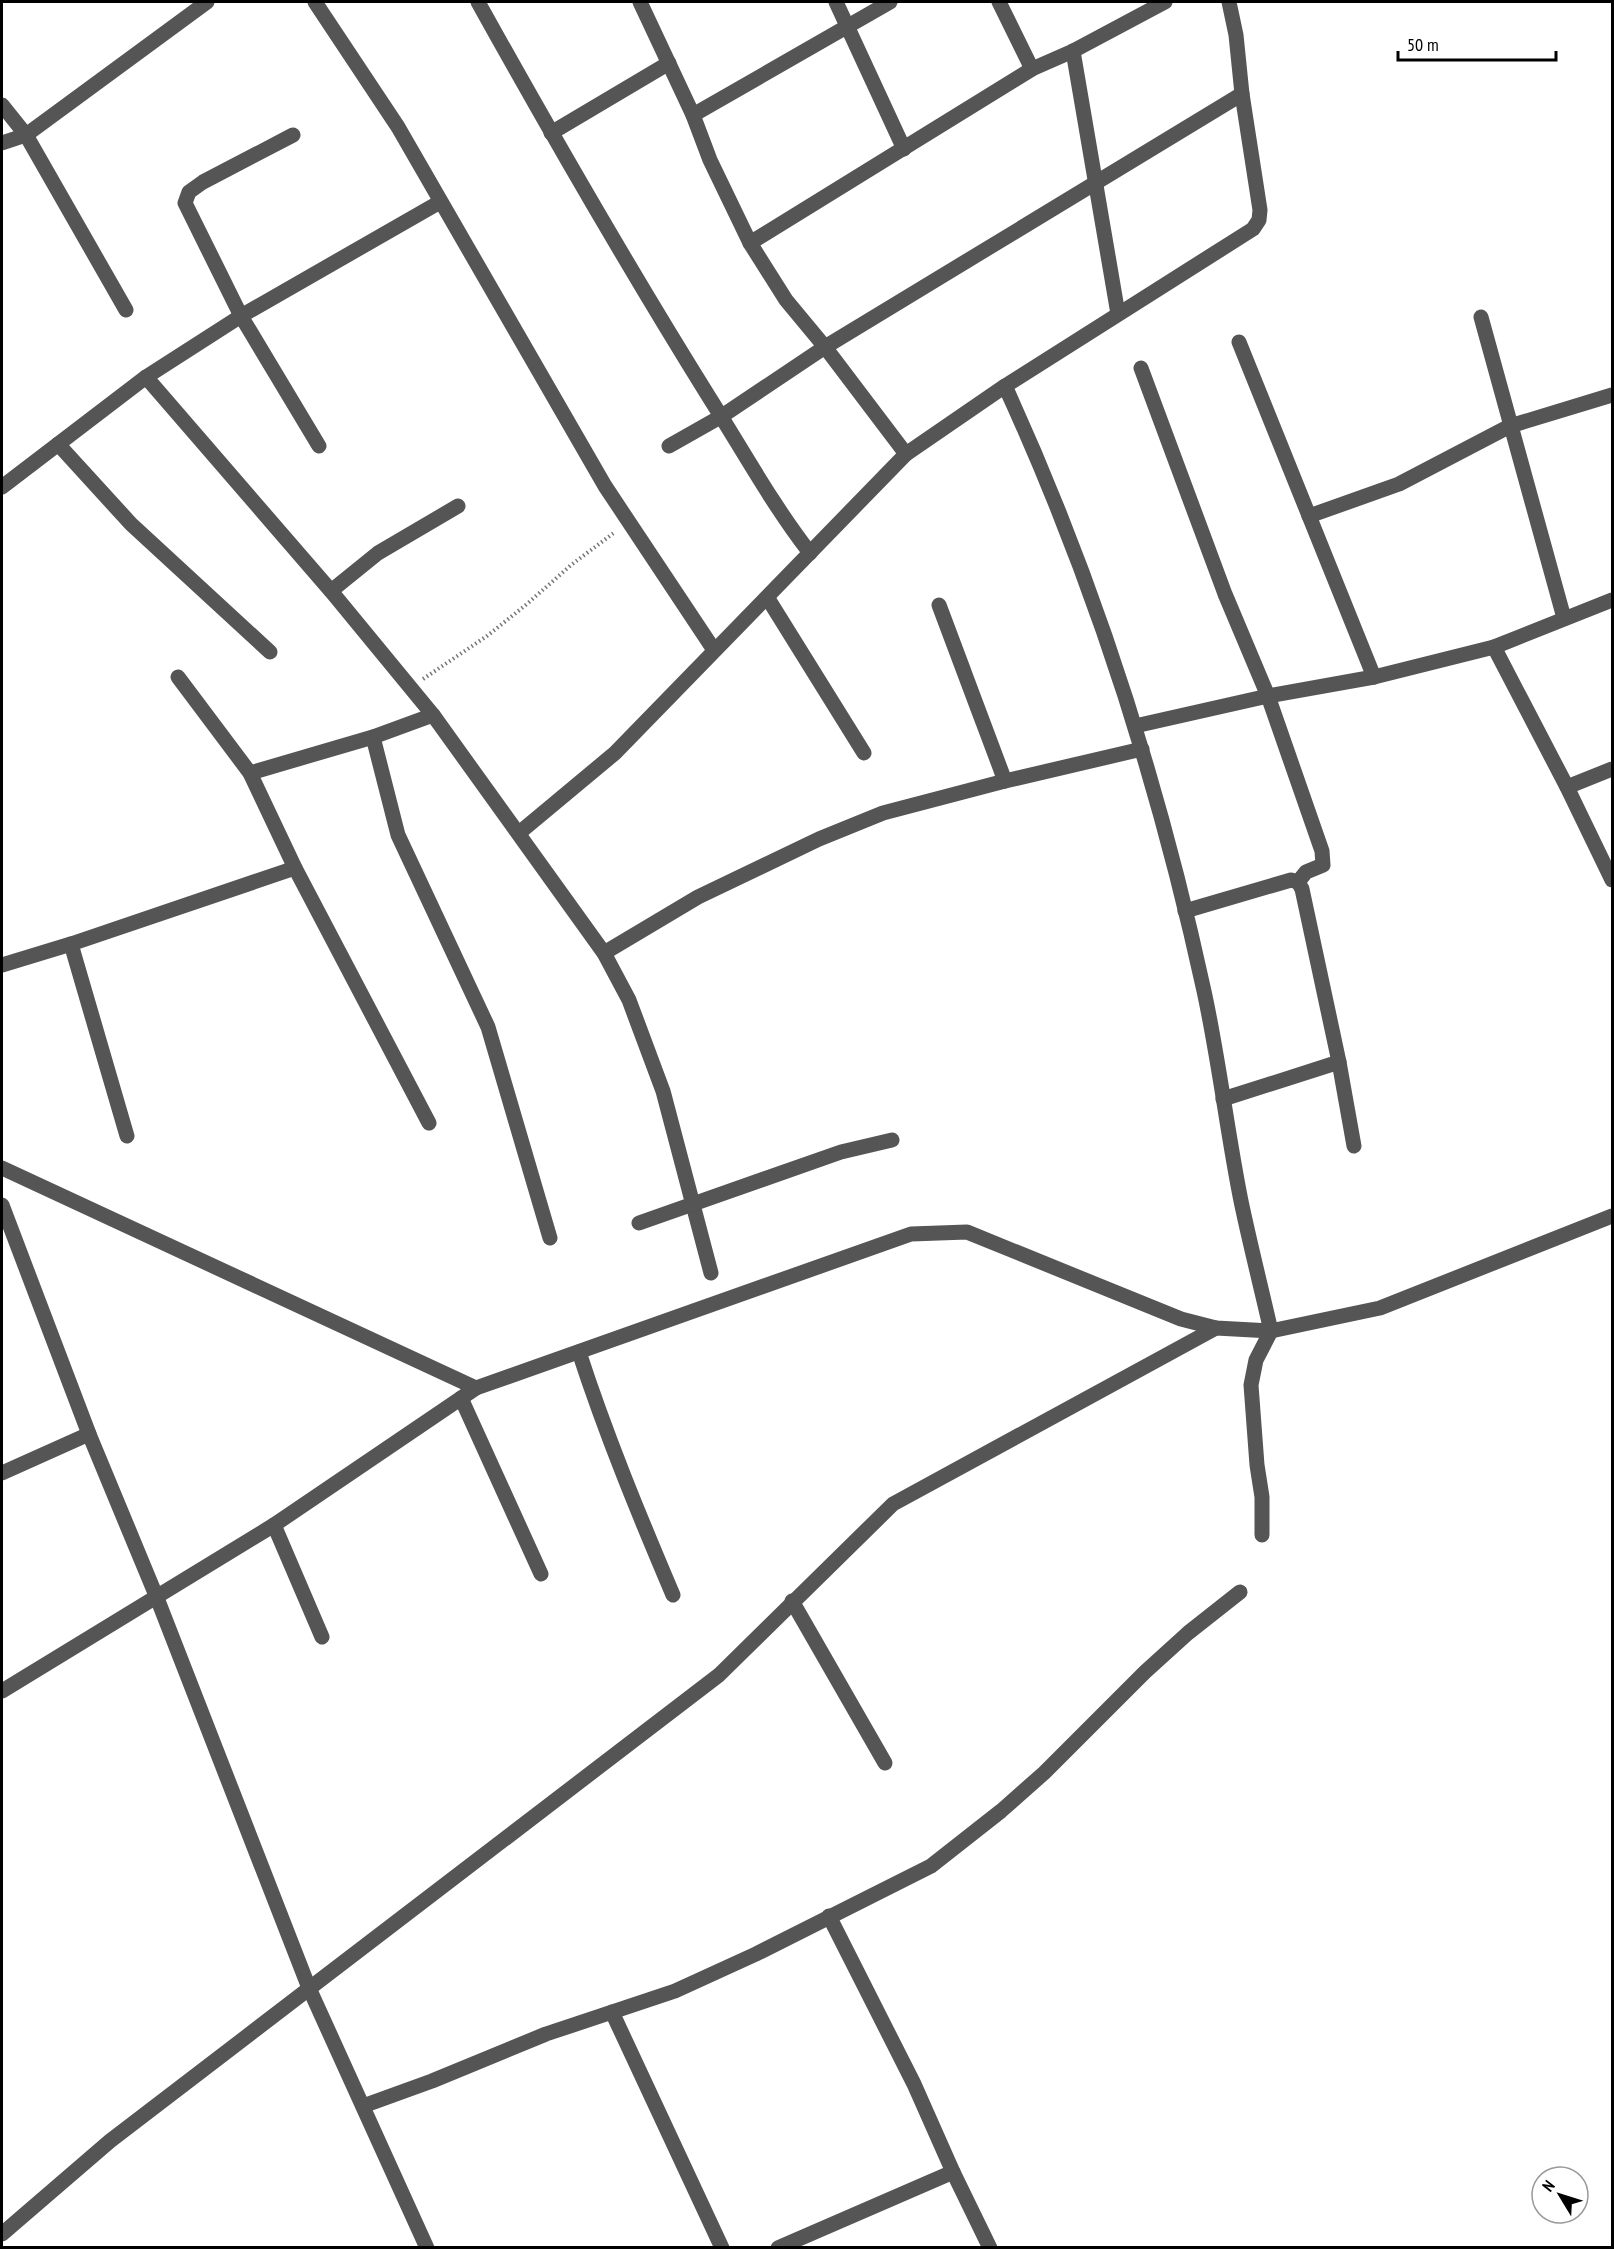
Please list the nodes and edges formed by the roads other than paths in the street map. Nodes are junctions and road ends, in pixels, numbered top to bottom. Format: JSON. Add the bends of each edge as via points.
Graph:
{"nodes":[{"id":1,"x":207,"y":2,"type":"edge"},
{"id":2,"x":315,"y":2,"type":"edge"},
{"id":3,"x":478,"y":2,"type":"edge"},
{"id":4,"x":640,"y":2,"type":"edge"},
{"id":5,"x":836,"y":2,"type":"edge"},
{"id":6,"x":890,"y":2,"type":"edge"},
{"id":7,"x":999,"y":2,"type":"edge"},
{"id":8,"x":1166,"y":2,"type":"edge"},
{"id":9,"x":1229,"y":2,"type":"edge"},
{"id":10,"x":848,"y":26,"type":"junction"},
{"id":11,"x":1073,"y":51,"type":"junction"},
{"id":12,"x":669,"y":63,"type":"junction"},
{"id":13,"x":1032,"y":69,"type":"junction"},
{"id":14,"x":1242,"y":94,"type":"junction"},
{"id":15,"x":2,"y":105,"type":"edge"},
{"id":16,"x":693,"y":115,"type":"junction"},
{"id":17,"x":550,"y":132,"type":"junction"},
{"id":18,"x":26,"y":135,"type":"junction"},
{"id":19,"x":293,"y":135,"type":"dead end"},
{"id":20,"x":2,"y":143,"type":"edge"},
{"id":21,"x":904,"y":149,"type":"junction"},
{"id":22,"x":1095,"y":181,"type":"junction"},
{"id":23,"x":440,"y":202,"type":"junction"},
{"id":24,"x":750,"y":243,"type":"junction"},
{"id":25,"x":126,"y":310,"type":"dead end"},
{"id":26,"x":1118,"y":314,"type":"junction"},
{"id":27,"x":241,"y":316,"type":"junction"},
{"id":28,"x":1481,"y":317,"type":"dead end"},
{"id":29,"x":1239,"y":342,"type":"dead end"},
{"id":30,"x":825,"y":347,"type":"junction"},
{"id":31,"x":1141,"y":368,"type":"dead end"},
{"id":32,"x":146,"y":377,"type":"junction"},
{"id":33,"x":1005,"y":387,"type":"junction"},
{"id":34,"x":1612,"y":395,"type":"edge"},
{"id":35,"x":722,"y":417,"type":"junction"},
{"id":36,"x":1510,"y":426,"type":"junction"},
{"id":37,"x":58,"y":444,"type":"junction"},
{"id":38,"x":320,"y":446,"type":"dead end"},
{"id":39,"x":669,"y":446,"type":"dead end"},
{"id":40,"x":906,"y":454,"type":"junction"},
{"id":41,"x":2,"y":487,"type":"edge"},
{"id":42,"x":459,"y":506,"type":"dead end"},
{"id":43,"x":1309,"y":516,"type":"junction"},
{"id":44,"x":810,"y":553,"type":"junction"},
{"id":45,"x":330,"y":591,"type":"junction"},
{"id":46,"x":767,"y":597,"type":"junction"},
{"id":47,"x":1612,"y":600,"type":"edge"},
{"id":48,"x":939,"y":605,"type":"dead end"},
{"id":49,"x":1564,"y":618,"type":"junction"},
{"id":50,"x":1494,"y":647,"type":"junction"},
{"id":51,"x":714,"y":650,"type":"junction"},
{"id":52,"x":270,"y":652,"type":"dead end"},
{"id":53,"x":178,"y":677,"type":"dead end"},
{"id":54,"x":1374,"y":677,"type":"junction"},
{"id":55,"x":1268,"y":696,"type":"junction"},
{"id":56,"x":433,"y":716,"type":"junction"},
{"id":57,"x":1135,"y":726,"type":"junction"},
{"id":58,"x":373,"y":736,"type":"junction"},
{"id":59,"x":1142,"y":749,"type":"junction"},
{"id":60,"x":864,"y":753,"type":"dead end"},
{"id":61,"x":1612,"y":769,"type":"edge"},
{"id":62,"x":250,"y":773,"type":"junction"},
{"id":63,"x":1005,"y":781,"type":"junction"},
{"id":64,"x":1567,"y":787,"type":"junction"},
{"id":65,"x":519,"y":833,"type":"junction"},
{"id":66,"x":295,"y":868,"type":"junction"},
{"id":67,"x":1612,"y":880,"type":"edge"},
{"id":68,"x":1298,"y":882,"type":"junction"},
{"id":69,"x":1185,"y":911,"type":"junction"},
{"id":70,"x":71,"y":944,"type":"junction"},
{"id":71,"x":604,"y":953,"type":"junction"},
{"id":72,"x":2,"y":965,"type":"edge"},
{"id":73,"x":1339,"y":1062,"type":"junction"},
{"id":74,"x":1223,"y":1099,"type":"junction"},
{"id":75,"x":429,"y":1123,"type":"dead end"},
{"id":76,"x":128,"y":1136,"type":"dead end"},
{"id":77,"x":892,"y":1140,"type":"dead end"},
{"id":78,"x":1354,"y":1146,"type":"dead end"},
{"id":79,"x":2,"y":1168,"type":"edge"},
{"id":80,"x":2,"y":1205,"type":"edge"},
{"id":81,"x":693,"y":1206,"type":"junction"},
{"id":82,"x":1612,"y":1216,"type":"edge"},
{"id":83,"x":639,"y":1223,"type":"dead end"},
{"id":84,"x":550,"y":1238,"type":"dead end"},
{"id":85,"x":711,"y":1273,"type":"dead end"},
{"id":86,"x":1216,"y":1328,"type":"junction"},
{"id":87,"x":1272,"y":1331,"type":"junction"},
{"id":88,"x":579,"y":1352,"type":"junction"},
{"id":89,"x":476,"y":1388,"type":"junction"},
{"id":90,"x":461,"y":1398,"type":"junction"},
{"id":91,"x":89,"y":1434,"type":"junction"},
{"id":92,"x":2,"y":1473,"type":"edge"},
{"id":93,"x":274,"y":1525,"type":"junction"},
{"id":94,"x":1262,"y":1535,"type":"dead end"},
{"id":95,"x":540,"y":1574,"type":"dead end"},
{"id":96,"x":1240,"y":1592,"type":"dead end"},
{"id":97,"x":674,"y":1595,"type":"dead end"},
{"id":98,"x":157,"y":1598,"type":"junction"},
{"id":99,"x":792,"y":1601,"type":"junction"},
{"id":100,"x":322,"y":1637,"type":"dead end"},
{"id":101,"x":2,"y":1691,"type":"edge"},
{"id":102,"x":885,"y":1763,"type":"dead end"},
{"id":103,"x":829,"y":1916,"type":"junction"},
{"id":104,"x":309,"y":1988,"type":"junction"},
{"id":105,"x":612,"y":2012,"type":"junction"},
{"id":106,"x":363,"y":2106,"type":"junction"},
{"id":107,"x":953,"y":2172,"type":"junction"},
{"id":108,"x":2,"y":2234,"type":"edge"},
{"id":109,"x":427,"y":2247,"type":"edge"},
{"id":110,"x":722,"y":2247,"type":"edge"},
{"id":111,"x":778,"y":2247,"type":"edge"},
{"id":112,"x":990,"y":2247,"type":"edge"}],
"edges":[{"from":1,"to":18,"type":"street"},
{"from":2,"to":23,"type":"street","via":[[398,127]]},
{"from":3,"to":17,"type":"street"},
{"from":4,"to":12,"type":"street"},
{"from":5,"to":10,"type":"street"},
{"from":6,"to":10,"type":"street"},
{"from":7,"to":13,"type":"street"},
{"from":8,"to":11,"type":"street"},
{"from":9,"to":14,"type":"street"},
{"from":10,"to":16,"type":"street"},
{"from":10,"to":21,"type":"street"},
{"from":11,"to":13,"type":"street"},
{"from":11,"to":22,"type":"street"},
{"from":12,"to":16,"type":"street"},
{"from":12,"to":17,"type":"street"},
{"from":13,"to":21,"type":"street"},
{"from":14,"to":22,"type":"street"},
{"from":14,"to":26,"type":"street","via":[[1259,220],[1253,229]]},
{"from":15,"to":18,"type":"street"},
{"from":16,"to":24,"type":"street"},
{"from":17,"to":35,"type":"street"},
{"from":18,"to":20,"type":"street"},
{"from":18,"to":25,"type":"street"},
{"from":19,"to":27,"type":"street","via":[[203,182],[189,192],[185,203]]},
{"from":21,"to":24,"type":"street"},
{"from":22,"to":26,"type":"street"},
{"from":22,"to":30,"type":"street"},
{"from":23,"to":27,"type":"street"},
{"from":23,"to":51,"type":"street","via":[[605,486]]},
{"from":24,"to":30,"type":"street","via":[[786,300]]},
{"from":26,"to":33,"type":"street"},
{"from":27,"to":32,"type":"street"},
{"from":27,"to":38,"type":"street"},
{"from":28,"to":36,"type":"street"},
{"from":29,"to":43,"type":"street"},
{"from":30,"to":35,"type":"street"},
{"from":30,"to":40,"type":"street"},
{"from":31,"to":55,"type":"street"},
{"from":32,"to":37,"type":"street"},
{"from":32,"to":45,"type":"street"},
{"from":33,"to":40,"type":"street"},
{"from":33,"to":57,"type":"street","via":[[1086,585]]},
{"from":34,"to":36,"type":"street"},
{"from":35,"to":39,"type":"street"},
{"from":35,"to":44,"type":"street","via":[[784,519]]},
{"from":36,"to":43,"type":"street","via":[[1399,484]]},
{"from":36,"to":49,"type":"street"},
{"from":37,"to":41,"type":"street"},
{"from":37,"to":52,"type":"street","via":[[131,524]]},
{"from":40,"to":44,"type":"street"},
{"from":42,"to":45,"type":"street","via":[[378,554]]},
{"from":43,"to":54,"type":"street"},
{"from":44,"to":46,"type":"street"},
{"from":45,"to":56,"type":"street"},
{"from":46,"to":51,"type":"street"},
{"from":46,"to":60,"type":"street"},
{"from":47,"to":49,"type":"street"},
{"from":48,"to":63,"type":"street"},
{"from":49,"to":50,"type":"street"},
{"from":50,"to":54,"type":"street"},
{"from":50,"to":64,"type":"street"},
{"from":51,"to":65,"type":"street","via":[[615,753]]},
{"from":53,"to":62,"type":"street"},
{"from":54,"to":55,"type":"street"},
{"from":55,"to":57,"type":"street"},
{"from":55,"to":68,"type":"street","via":[[1324,862],[1306,872]]},
{"from":56,"to":58,"type":"street"},
{"from":56,"to":65,"type":"street"},
{"from":57,"to":59,"type":"street"},
{"from":58,"to":62,"type":"street"},
{"from":58,"to":84,"type":"street","via":[[398,835],[488,1027]]},
{"from":59,"to":63,"type":"street"},
{"from":59,"to":69,"type":"street"},
{"from":61,"to":64,"type":"street"},
{"from":62,"to":66,"type":"street"},
{"from":63,"to":71,"type":"street","via":[[883,813],[819,839],[698,897]]},
{"from":64,"to":67,"type":"street"},
{"from":65,"to":71,"type":"street"},
{"from":66,"to":70,"type":"street"},
{"from":66,"to":75,"type":"street"},
{"from":68,"to":69,"type":"street","via":[[1291,880]]},
{"from":68,"to":73,"type":"street"},
{"from":69,"to":74,"type":"street"},
{"from":70,"to":72,"type":"street"},
{"from":70,"to":76,"type":"street"},
{"from":71,"to":81,"type":"street","via":[[629,1000],[663,1091]]},
{"from":73,"to":74,"type":"street"},
{"from":73,"to":78,"type":"street"},
{"from":74,"to":87,"type":"street","via":[[1241,1202]]},
{"from":77,"to":81,"type":"street","via":[[841,1152]]},
{"from":79,"to":89,"type":"street"},
{"from":80,"to":91,"type":"street"},
{"from":81,"to":83,"type":"street"},
{"from":81,"to":85,"type":"street"},
{"from":82,"to":87,"type":"street","via":[[1380,1308]]},
{"from":86,"to":87,"type":"street"},
{"from":86,"to":88,"type":"street","via":[[1181,1319],[967,1232],[911,1234]]},
{"from":86,"to":99,"type":"street","via":[[893,1504]]},
{"from":87,"to":94,"type":"street","via":[[1256,1360],[1251,1385]]},
{"from":88,"to":89,"type":"street"},
{"from":88,"to":97,"type":"street","via":[[618,1465]]},
{"from":89,"to":90,"type":"street"},
{"from":90,"to":93,"type":"street"},
{"from":90,"to":95,"type":"street"},
{"from":91,"to":92,"type":"street"},
{"from":91,"to":98,"type":"street"},
{"from":93,"to":98,"type":"street"},
{"from":93,"to":100,"type":"street"},
{"from":96,"to":103,"type":"street","via":[[1145,1672],[1001,1811],[930,1866]]},
{"from":98,"to":101,"type":"street"},
{"from":98,"to":104,"type":"street"},
{"from":99,"to":102,"type":"street"},
{"from":99,"to":104,"type":"street","via":[[719,1675]]},
{"from":103,"to":105,"type":"street","via":[[675,1991]]},
{"from":103,"to":107,"type":"street","via":[[914,2084]]},
{"from":104,"to":106,"type":"street"},
{"from":104,"to":108,"type":"street","via":[[110,2141]]},
{"from":105,"to":106,"type":"street"},
{"from":105,"to":110,"type":"street"},
{"from":106,"to":109,"type":"street"},
{"from":107,"to":111,"type":"street"},
{"from":107,"to":112,"type":"street"}]}
